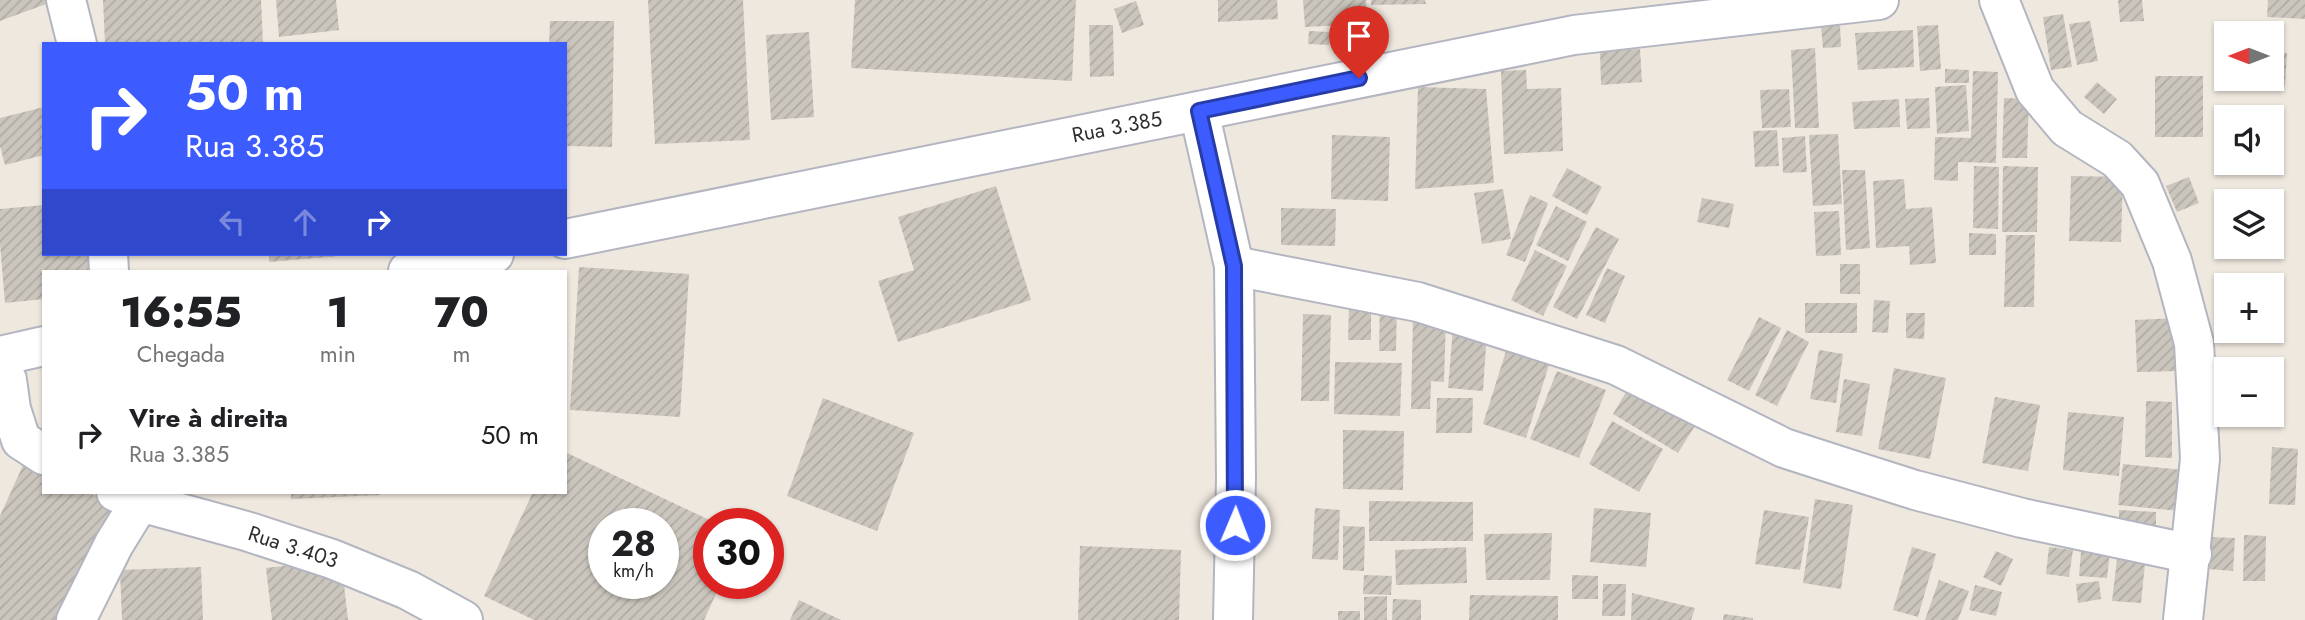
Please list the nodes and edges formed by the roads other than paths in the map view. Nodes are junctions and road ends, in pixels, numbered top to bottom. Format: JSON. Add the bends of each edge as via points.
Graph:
{"nodes":[{"id":1,"x":66,"y":0,"type":"edge"},
{"id":2,"x":1879,"y":0,"type":"edge"},
{"id":3,"x":1999,"y":0,"type":"edge"},
{"id":4,"x":76,"y":42,"type":"edge"},
{"id":5,"x":1199,"y":111,"type":"junction"},
{"id":6,"x":567,"y":239,"type":"edge"},
{"id":7,"x":484,"y":256,"type":"edge"},
{"id":8,"x":1234,"y":266,"type":"junction"},
{"id":9,"x":413,"y":270,"type":"edge"},
{"id":10,"x":42,"y":346,"type":"edge"},
{"id":11,"x":0,"y":356,"type":"edge"},
{"id":12,"x":0,"y":365,"type":"edge"},
{"id":13,"x":22,"y":453,"type":"edge"},
{"id":14,"x":128,"y":497,"type":"edge"},
{"id":15,"x":2192,"y":554,"type":"junction"},
{"id":16,"x":76,"y":620,"type":"edge"},
{"id":17,"x":463,"y":620,"type":"edge"},
{"id":18,"x":1233,"y":620,"type":"edge"},
{"id":19,"x":2183,"y":620,"type":"edge"}],
"edges":[{"from":1,"to":4,"type":"street"},
{"from":2,"to":5,"type":"street","name":"Rua 3.385","via":[[1574,35]]},
{"from":3,"to":15,"type":"street","via":[[2035,90],[2067,128],[2117,159],[2140,184],[2172,261],[2194,343],[2200,460]]},
{"from":5,"to":6,"type":"street","name":"Rua 3.385"},
{"from":5,"to":8,"type":"street"},
{"from":7,"to":9,"type":"street"},
{"from":8,"to":15,"type":"street","via":[[1418,302],[1616,365],[1784,448],[1849,470],[2022,518]]},
{"from":8,"to":18,"type":"street"},
{"from":10,"to":11,"type":"street"},
{"from":12,"to":13,"type":"street"},
{"from":14,"to":16,"type":"street","via":[[114,544]]},
{"from":14,"to":17,"type":"street","name":"Rua 3.403","via":[[332,559],[408,590]]},
{"from":15,"to":19,"type":"street"}]}
